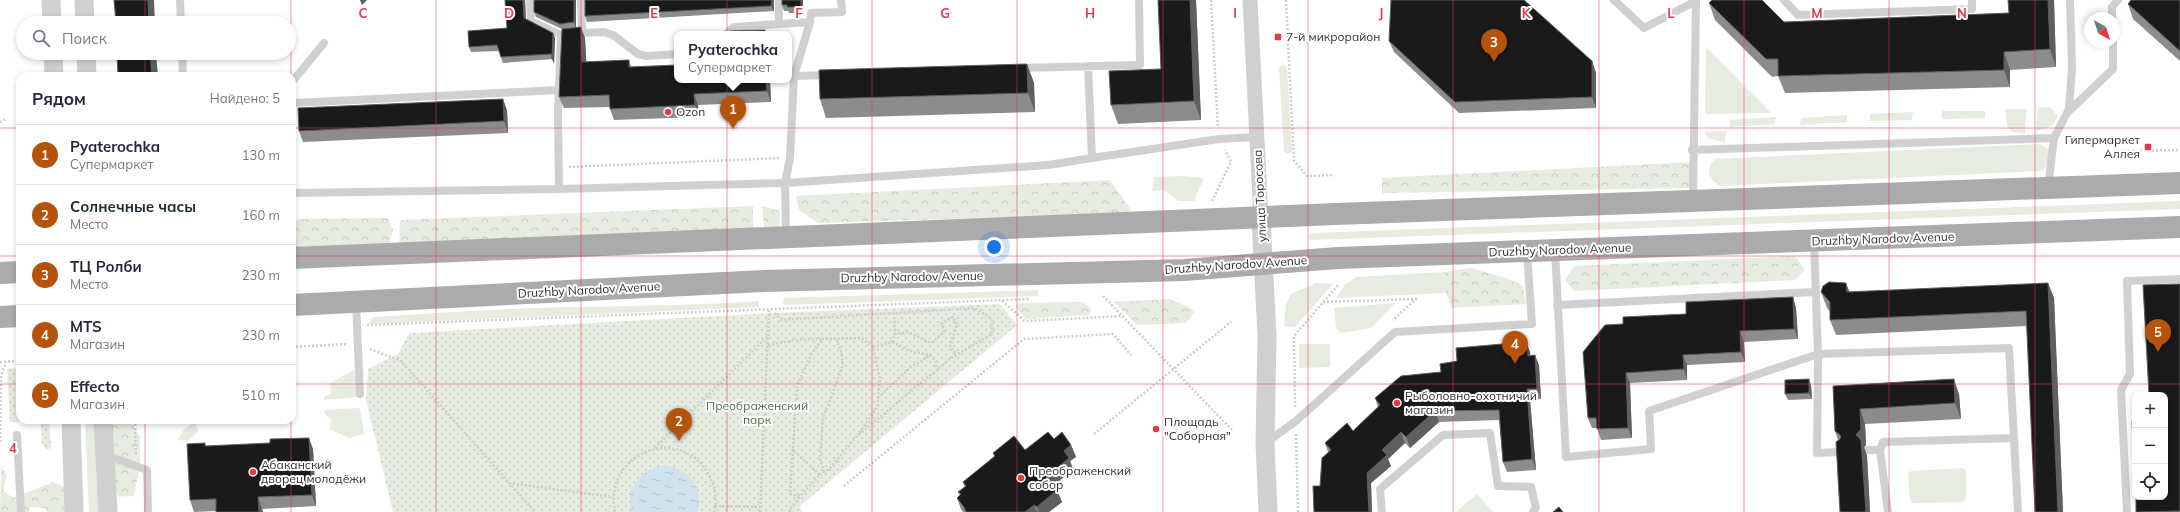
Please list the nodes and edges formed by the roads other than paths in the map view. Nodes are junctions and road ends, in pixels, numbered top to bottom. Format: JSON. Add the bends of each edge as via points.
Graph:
{"nodes":[{"id":1,"x":51,"y":0,"type":"edge"},
{"id":2,"x":84,"y":0,"type":"edge"},
{"id":3,"x":180,"y":0,"type":"edge"},
{"id":4,"x":530,"y":0,"type":"edge"},
{"id":5,"x":581,"y":0,"type":"edge"},
{"id":6,"x":779,"y":0,"type":"edge"},
{"id":7,"x":841,"y":0,"type":"edge"},
{"id":8,"x":1139,"y":0,"type":"edge"},
{"id":9,"x":1250,"y":0,"type":"edge"},
{"id":10,"x":1614,"y":0,"type":"edge"},
{"id":11,"x":1696,"y":0,"type":"edge"},
{"id":12,"x":1784,"y":0,"type":"edge"},
{"id":13,"x":1972,"y":0,"type":"edge"},
{"id":14,"x":2070,"y":0,"type":"edge"},
{"id":15,"x":2118,"y":0,"type":"edge"},
{"id":16,"x":2112,"y":12,"type":"edge"},
{"id":17,"x":52,"y":16,"type":"edge"},
{"id":18,"x":85,"y":16,"type":"edge"},
{"id":19,"x":181,"y":16,"type":"edge"},
{"id":20,"x":810,"y":22,"type":"junction"},
{"id":21,"x":780,"y":24,"type":"junction"},
{"id":22,"x":729,"y":31,"type":"edge"},
{"id":23,"x":582,"y":33,"type":"junction"},
{"id":24,"x":561,"y":35,"type":"junction"},
{"id":25,"x":324,"y":43,"type":"dead end"},
{"id":26,"x":2113,"y":48,"type":"edge"},
{"id":27,"x":674,"y":54,"type":"edge"},
{"id":28,"x":53,"y":60,"type":"edge"},
{"id":29,"x":86,"y":60,"type":"edge"},
{"id":30,"x":182,"y":60,"type":"edge"},
{"id":31,"x":1088,"y":66,"type":"junction"},
{"id":32,"x":1009,"y":68,"type":"edge"},
{"id":33,"x":54,"y":72,"type":"edge"},
{"id":34,"x":87,"y":72,"type":"edge"},
{"id":35,"x":183,"y":72,"type":"edge"},
{"id":36,"x":842,"y":74,"type":"edge"},
{"id":37,"x":794,"y":76,"type":"junction"},
{"id":38,"x":296,"y":77,"type":"edge"},
{"id":39,"x":559,"y":90,"type":"junction"},
{"id":40,"x":296,"y":103,"type":"edge"},
{"id":41,"x":2067,"y":112,"type":"junction"},
{"id":42,"x":1257,"y":137,"type":"junction"},
{"id":43,"x":2054,"y":138,"type":"junction"},
{"id":44,"x":1692,"y":150,"type":"junction"},
{"id":45,"x":1092,"y":158,"type":"junction"},
{"id":46,"x":785,"y":183,"type":"junction"},
{"id":47,"x":2180,"y":183,"type":"edge"},
{"id":48,"x":2048,"y":188,"type":"junction"},
{"id":49,"x":559,"y":189,"type":"junction"},
{"id":50,"x":296,"y":193,"type":"edge"},
{"id":51,"x":1693,"y":201,"type":"junction"},
{"id":52,"x":1261,"y":219,"type":"junction"},
{"id":53,"x":2180,"y":227,"type":"edge"},
{"id":54,"x":786,"y":238,"type":"junction"},
{"id":55,"x":1814,"y":242,"type":"junction"},
{"id":56,"x":1555,"y":250,"type":"junction"},
{"id":57,"x":1527,"y":251,"type":"junction"},
{"id":58,"x":296,"y":258,"type":"edge"},
{"id":59,"x":1264,"y":265,"type":"junction"},
{"id":60,"x":16,"y":272,"type":"edge"},
{"id":61,"x":0,"y":274,"type":"edge"},
{"id":62,"x":2180,"y":279,"type":"edge"},
{"id":63,"x":1815,"y":292,"type":"junction"},
{"id":64,"x":356,"y":302,"type":"junction"},
{"id":65,"x":296,"y":305,"type":"edge"},
{"id":66,"x":1557,"y":305,"type":"junction"},
{"id":67,"x":16,"y":316,"type":"edge"},
{"id":68,"x":0,"y":317,"type":"edge"},
{"id":69,"x":1818,"y":354,"type":"junction"},
{"id":70,"x":360,"y":394,"type":"dead end"},
{"id":71,"x":71,"y":424,"type":"edge"},
{"id":72,"x":103,"y":424,"type":"edge"},
{"id":73,"x":17,"y":435,"type":"dead end"},
{"id":74,"x":2014,"y":438,"type":"junction"},
{"id":75,"x":1265,"y":443,"type":"junction"},
{"id":76,"x":1867,"y":450,"type":"dead end"},
{"id":77,"x":1880,"y":450,"type":"junction"},
{"id":78,"x":1841,"y":452,"type":"edge"},
{"id":79,"x":105,"y":455,"type":"junction"},
{"id":80,"x":21,"y":512,"type":"edge"},
{"id":81,"x":74,"y":512,"type":"edge"},
{"id":82,"x":108,"y":512,"type":"edge"},
{"id":83,"x":148,"y":512,"type":"edge"},
{"id":84,"x":1268,"y":512,"type":"edge"},
{"id":85,"x":1382,"y":512,"type":"edge"},
{"id":86,"x":1533,"y":512,"type":"edge"},
{"id":87,"x":1888,"y":512,"type":"edge"},
{"id":88,"x":2018,"y":512,"type":"edge"},
{"id":89,"x":2127,"y":512,"type":"edge"}],
"edges":[{"from":1,"to":17,"type":"street"},
{"from":2,"to":18,"type":"street"},
{"from":3,"to":19,"type":"lane"},
{"from":4,"to":24,"type":"lane","via":[[531,21]]},
{"from":5,"to":23,"type":"lane"},
{"from":6,"to":21,"type":"lane"},
{"from":7,"to":20,"type":"lane","via":[[842,12],[811,13]]},
{"from":8,"to":31,"type":"lane","via":[[1140,65]]},
{"from":9,"to":42,"type":"street","name":"улица Торосова"},
{"from":10,"to":11,"type":"lane","via":[[1644,28]]},
{"from":11,"to":44,"type":"lane"},
{"from":12,"to":13,"type":"lane","via":[[1798,15],[1972,9]]},
{"from":14,"to":41,"type":"lane","via":[[2072,68]]},
{"from":15,"to":16,"type":"lane","via":[[2112,6]]},
{"from":20,"to":21,"type":"lane"},
{"from":20,"to":37,"type":"lane"},
{"from":21,"to":22,"type":"lane","via":[[734,27]]},
{"from":23,"to":24,"type":"lane"},
{"from":23,"to":27,"type":"lane","via":[[604,32],[638,54],[646,56]]},
{"from":24,"to":39,"type":"lane"},
{"from":25,"to":38,"type":"lane"},
{"from":26,"to":41,"type":"lane","via":[[2113,69]]},
{"from":28,"to":33,"type":"street"},
{"from":29,"to":34,"type":"street"},
{"from":30,"to":35,"type":"lane"},
{"from":31,"to":32,"type":"lane"},
{"from":31,"to":45,"type":"lane"},
{"from":36,"to":37,"type":"lane"},
{"from":37,"to":46,"type":"lane","via":[[790,158]]},
{"from":39,"to":40,"type":"lane"},
{"from":39,"to":49,"type":"lane"},
{"from":41,"to":43,"type":"lane"},
{"from":42,"to":45,"type":"lane","via":[[1219,139]]},
{"from":42,"to":52,"type":"street","name":"улица Торосова"},
{"from":43,"to":44,"type":"lane"},
{"from":43,"to":48,"type":"lane"},
{"from":44,"to":51,"type":"lane"},
{"from":45,"to":46,"type":"lane","via":[[1048,165]]},
{"from":46,"to":49,"type":"lane"},
{"from":46,"to":54,"type":"lane"},
{"from":47,"to":48,"type":"main road"},
{"from":48,"to":51,"type":"main road"},
{"from":49,"to":50,"type":"lane"},
{"from":51,"to":52,"type":"main road"},
{"from":52,"to":54,"type":"main road"},
{"from":52,"to":59,"type":"street","name":"улица Торосова"},
{"from":53,"to":55,"type":"main road","name":"Druzhby Narodov Avenue"},
{"from":54,"to":58,"type":"main road"},
{"from":55,"to":56,"type":"main road","name":"Druzhby Narodov Avenue"},
{"from":55,"to":63,"type":"lane"},
{"from":56,"to":57,"type":"main road","name":"Druzhby Narodov Avenue"},
{"from":56,"to":66,"type":"lane"},
{"from":57,"to":59,"type":"main road","name":"Druzhby Narodov Avenue","via":[[1338,258]]},
{"from":57,"to":75,"type":"lane","via":[[1532,324],[1395,332],[1296,421]]},
{"from":59,"to":64,"type":"main road","name":"Druzhby Narodov Avenue","via":[[1184,270],[764,281]]},
{"from":59,"to":75,"type":"street","name":"улица Торосова","via":[[1267,336]]},
{"from":60,"to":61,"type":"main road"},
{"from":62,"to":89,"type":"lane","via":[[2127,281],[2130,374],[2121,390]]},
{"from":63,"to":66,"type":"lane"},
{"from":63,"to":69,"type":"lane"},
{"from":64,"to":65,"type":"main road","name":"Druzhby Narodov Avenue"},
{"from":64,"to":70,"type":"lane"},
{"from":66,"to":69,"type":"lane","via":[[1566,457],[1651,449],[1649,411]]},
{"from":67,"to":68,"type":"main road"},
{"from":69,"to":74,"type":"lane","via":[[2009,348]]},
{"from":69,"to":78,"type":"lane","via":[[1817,453]]},
{"from":71,"to":81,"type":"street"},
{"from":72,"to":79,"type":"street"},
{"from":73,"to":80,"type":"lane"},
{"from":74,"to":77,"type":"lane","via":[[1883,442]]},
{"from":74,"to":88,"type":"lane"},
{"from":75,"to":84,"type":"street","name":"улица Торосова"},
{"from":76,"to":77,"type":"lane"},
{"from":77,"to":87,"type":"lane"},
{"from":79,"to":82,"type":"street"},
{"from":79,"to":83,"type":"lane","via":[[147,470]]},
{"from":85,"to":86,"type":"lane","via":[[1380,490],[1443,435],[1490,433],[1498,486],[1531,487],[1536,508]]}]}
